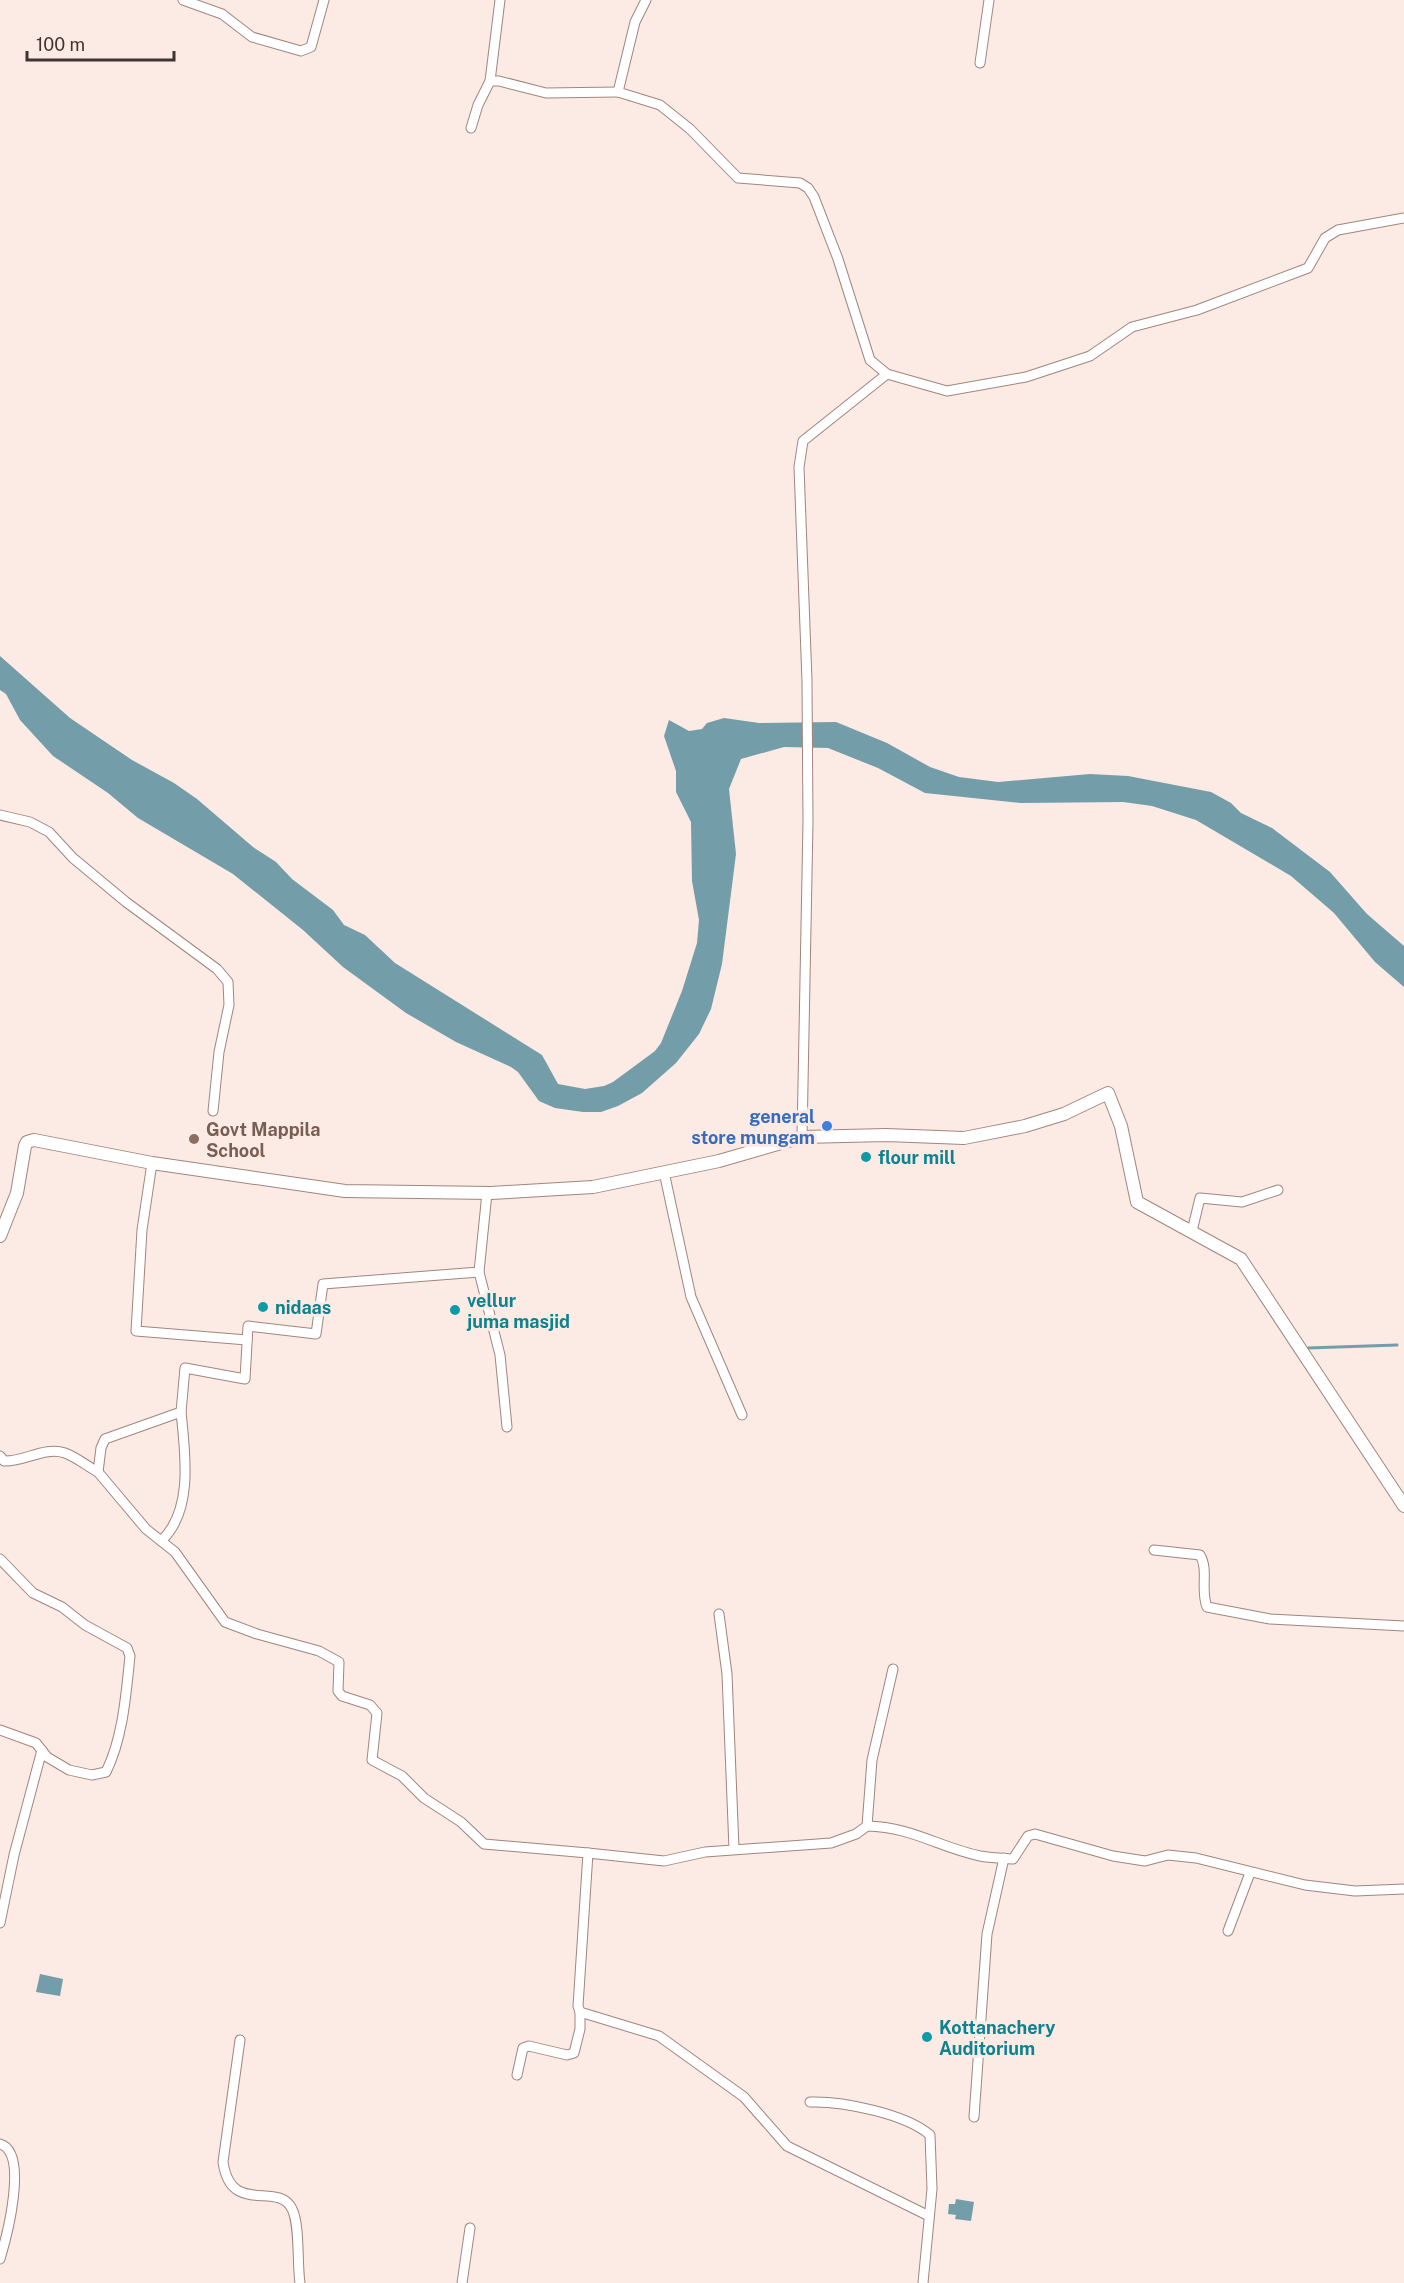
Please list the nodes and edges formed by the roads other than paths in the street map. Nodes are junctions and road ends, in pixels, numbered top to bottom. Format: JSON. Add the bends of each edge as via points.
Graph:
{"nodes":[{"id":1,"x":183,"y":0,"type":"edge"},
{"id":2,"x":324,"y":0,"type":"edge"},
{"id":3,"x":500,"y":0,"type":"edge"},
{"id":4,"x":646,"y":0,"type":"edge"},
{"id":5,"x":989,"y":0,"type":"edge"},
{"id":6,"x":980,"y":63,"type":"dead end"},
{"id":7,"x":490,"y":81,"type":"junction"},
{"id":8,"x":618,"y":92,"type":"junction"},
{"id":9,"x":471,"y":128,"type":"dead end"},
{"id":10,"x":1404,"y":218,"type":"edge"},
{"id":11,"x":886,"y":374,"type":"junction"},
{"id":12,"x":0,"y":815,"type":"edge"},
{"id":13,"x":213,"y":1110,"type":"dead end"},
{"id":14,"x":802,"y":1137,"type":"junction"},
{"id":15,"x":152,"y":1163,"type":"junction"},
{"id":16,"x":664,"y":1172,"type":"junction"},
{"id":17,"x":1278,"y":1190,"type":"dead end"},
{"id":18,"x":487,"y":1193,"type":"junction"},
{"id":19,"x":1192,"y":1231,"type":"junction"},
{"id":20,"x":0,"y":1236,"type":"edge"},
{"id":21,"x":479,"y":1272,"type":"junction"},
{"id":22,"x":247,"y":1340,"type":"junction"},
{"id":23,"x":181,"y":1412,"type":"junction"},
{"id":24,"x":742,"y":1415,"type":"dead end"},
{"id":25,"x":507,"y":1426,"type":"dead end"},
{"id":26,"x":1,"y":1461,"type":"edge"},
{"id":27,"x":98,"y":1472,"type":"junction"},
{"id":28,"x":1404,"y":1506,"type":"edge"},
{"id":29,"x":161,"y":1540,"type":"junction"},
{"id":30,"x":1154,"y":1550,"type":"dead end"},
{"id":31,"x":0,"y":1559,"type":"edge"},
{"id":32,"x":718,"y":1614,"type":"dead end"},
{"id":33,"x":1404,"y":1626,"type":"edge"},
{"id":34,"x":893,"y":1669,"type":"dead end"},
{"id":35,"x":0,"y":1730,"type":"edge"},
{"id":36,"x":42,"y":1750,"type":"junction"},
{"id":37,"x":867,"y":1826,"type":"junction"},
{"id":38,"x":734,"y":1849,"type":"junction"},
{"id":39,"x":588,"y":1853,"type":"junction"},
{"id":40,"x":1004,"y":1858,"type":"junction"},
{"id":41,"x":1250,"y":1873,"type":"junction"},
{"id":42,"x":1404,"y":1889,"type":"edge"},
{"id":43,"x":0,"y":1923,"type":"edge"},
{"id":44,"x":1228,"y":1931,"type":"dead end"},
{"id":45,"x":580,"y":2012,"type":"junction"},
{"id":46,"x":240,"y":2040,"type":"dead end"},
{"id":47,"x":517,"y":2075,"type":"dead end"},
{"id":48,"x":810,"y":2102,"type":"dead end"},
{"id":49,"x":974,"y":2117,"type":"dead end"},
{"id":50,"x":0,"y":2144,"type":"edge"},
{"id":51,"x":929,"y":2216,"type":"junction"},
{"id":52,"x":470,"y":2228,"type":"dead end"},
{"id":53,"x":0,"y":2259,"type":"edge"},
{"id":54,"x":300,"y":2283,"type":"edge"},
{"id":55,"x":462,"y":2283,"type":"edge"},
{"id":56,"x":923,"y":2283,"type":"edge"}],
"edges":[{"from":1,"to":2,"type":"street","via":[[222,14],[252,37],[301,51],[311,47]]},
{"from":3,"to":7,"type":"street"},
{"from":4,"to":8,"type":"street","via":[[635,22]]},
{"from":5,"to":6,"type":"street"},
{"from":7,"to":8,"type":"street","via":[[546,93]]},
{"from":7,"to":9,"type":"street"},
{"from":8,"to":11,"type":"street","via":[[660,105],[738,178],[800,183],[808,188],[838,259],[864,346],[870,360]]},
{"from":10,"to":11,"type":"street","via":[[1338,230],[1325,238],[1308,268],[1197,310],[1132,327],[1090,356],[1026,377],[947,391]]},
{"from":11,"to":14,"type":"street","via":[[809,434],[801,448],[808,822]]},
{"from":12,"to":13,"type":"street","via":[[30,822],[49,832],[73,858],[217,969],[228,982],[229,1005]]},
{"from":14,"to":16,"type":"main road"},
{"from":14,"to":19,"type":"main road","via":[[964,1138],[1064,1114],[1108,1093],[1121,1126],[1137,1202]]},
{"from":15,"to":18,"type":"main road","via":[[345,1191]]},
{"from":15,"to":20,"type":"main road","via":[[34,1140],[27,1142],[17,1192]]},
{"from":15,"to":22,"type":"street","via":[[142,1230],[136,1331]]},
{"from":16,"to":18,"type":"main road","via":[[593,1186]]},
{"from":16,"to":24,"type":"street","via":[[691,1297]]},
{"from":17,"to":19,"type":"street","via":[[1242,1202],[1200,1197]]},
{"from":18,"to":21,"type":"street"},
{"from":19,"to":28,"type":"main road","via":[[1241,1259]]},
{"from":21,"to":22,"type":"street","via":[[323,1284],[316,1334],[248,1326]]},
{"from":21,"to":25,"type":"street","via":[[500,1355]]},
{"from":22,"to":23,"type":"street","via":[[245,1379],[185,1368]]},
{"from":23,"to":27,"type":"street","via":[[105,1438]]},
{"from":23,"to":29,"type":"street","via":[[182,1499],[170,1532]]},
{"from":26,"to":27,"type":"street","via":[[54,1451]]},
{"from":27,"to":29,"type":"street","via":[[146,1529]]},
{"from":29,"to":39,"type":"street","via":[[175,1552],[225,1622],[319,1651],[339,1662],[338,1691],[377,1713],[372,1760],[402,1776],[484,1844]]},
{"from":30,"to":33,"type":"street","via":[[1200,1555],[1205,1563],[1203,1597],[1207,1607],[1270,1619]]},
{"from":31,"to":36,"type":"street","via":[[33,1593],[127,1648],[130,1656],[119,1731],[106,1772],[92,1775],[69,1770]]},
{"from":32,"to":38,"type":"street","via":[[727,1674]]},
{"from":34,"to":37,"type":"street","via":[[872,1760]]},
{"from":35,"to":36,"type":"street","via":[[36,1743]]},
{"from":36,"to":43,"type":"street"},
{"from":37,"to":38,"type":"street","via":[[831,1843]]},
{"from":37,"to":40,"type":"street","via":[[900,1829],[981,1856]]},
{"from":38,"to":39,"type":"street","via":[[664,1861]]},
{"from":39,"to":45,"type":"street"},
{"from":40,"to":41,"type":"street","via":[[1013,1859],[1028,1836],[1035,1834],[1113,1856],[1145,1861],[1168,1855],[1186,1857]]},
{"from":40,"to":49,"type":"street","via":[[987,1934]]},
{"from":41,"to":42,"type":"street","via":[[1355,1892]]},
{"from":41,"to":44,"type":"street"},
{"from":45,"to":47,"type":"street","via":[[574,2053],[523,2048]]},
{"from":45,"to":51,"type":"street","via":[[658,2036],[744,2097],[788,2146]]},
{"from":46,"to":54,"type":"street","via":[[223,2162],[226,2180],[237,2192],[282,2199],[292,2208]]},
{"from":48,"to":51,"type":"street","via":[[876,2112],[918,2124],[930,2135]]},
{"from":50,"to":53,"type":"street","via":[[11,2150],[16,2164]]},
{"from":51,"to":56,"type":"street"},
{"from":52,"to":55,"type":"street"}]}
